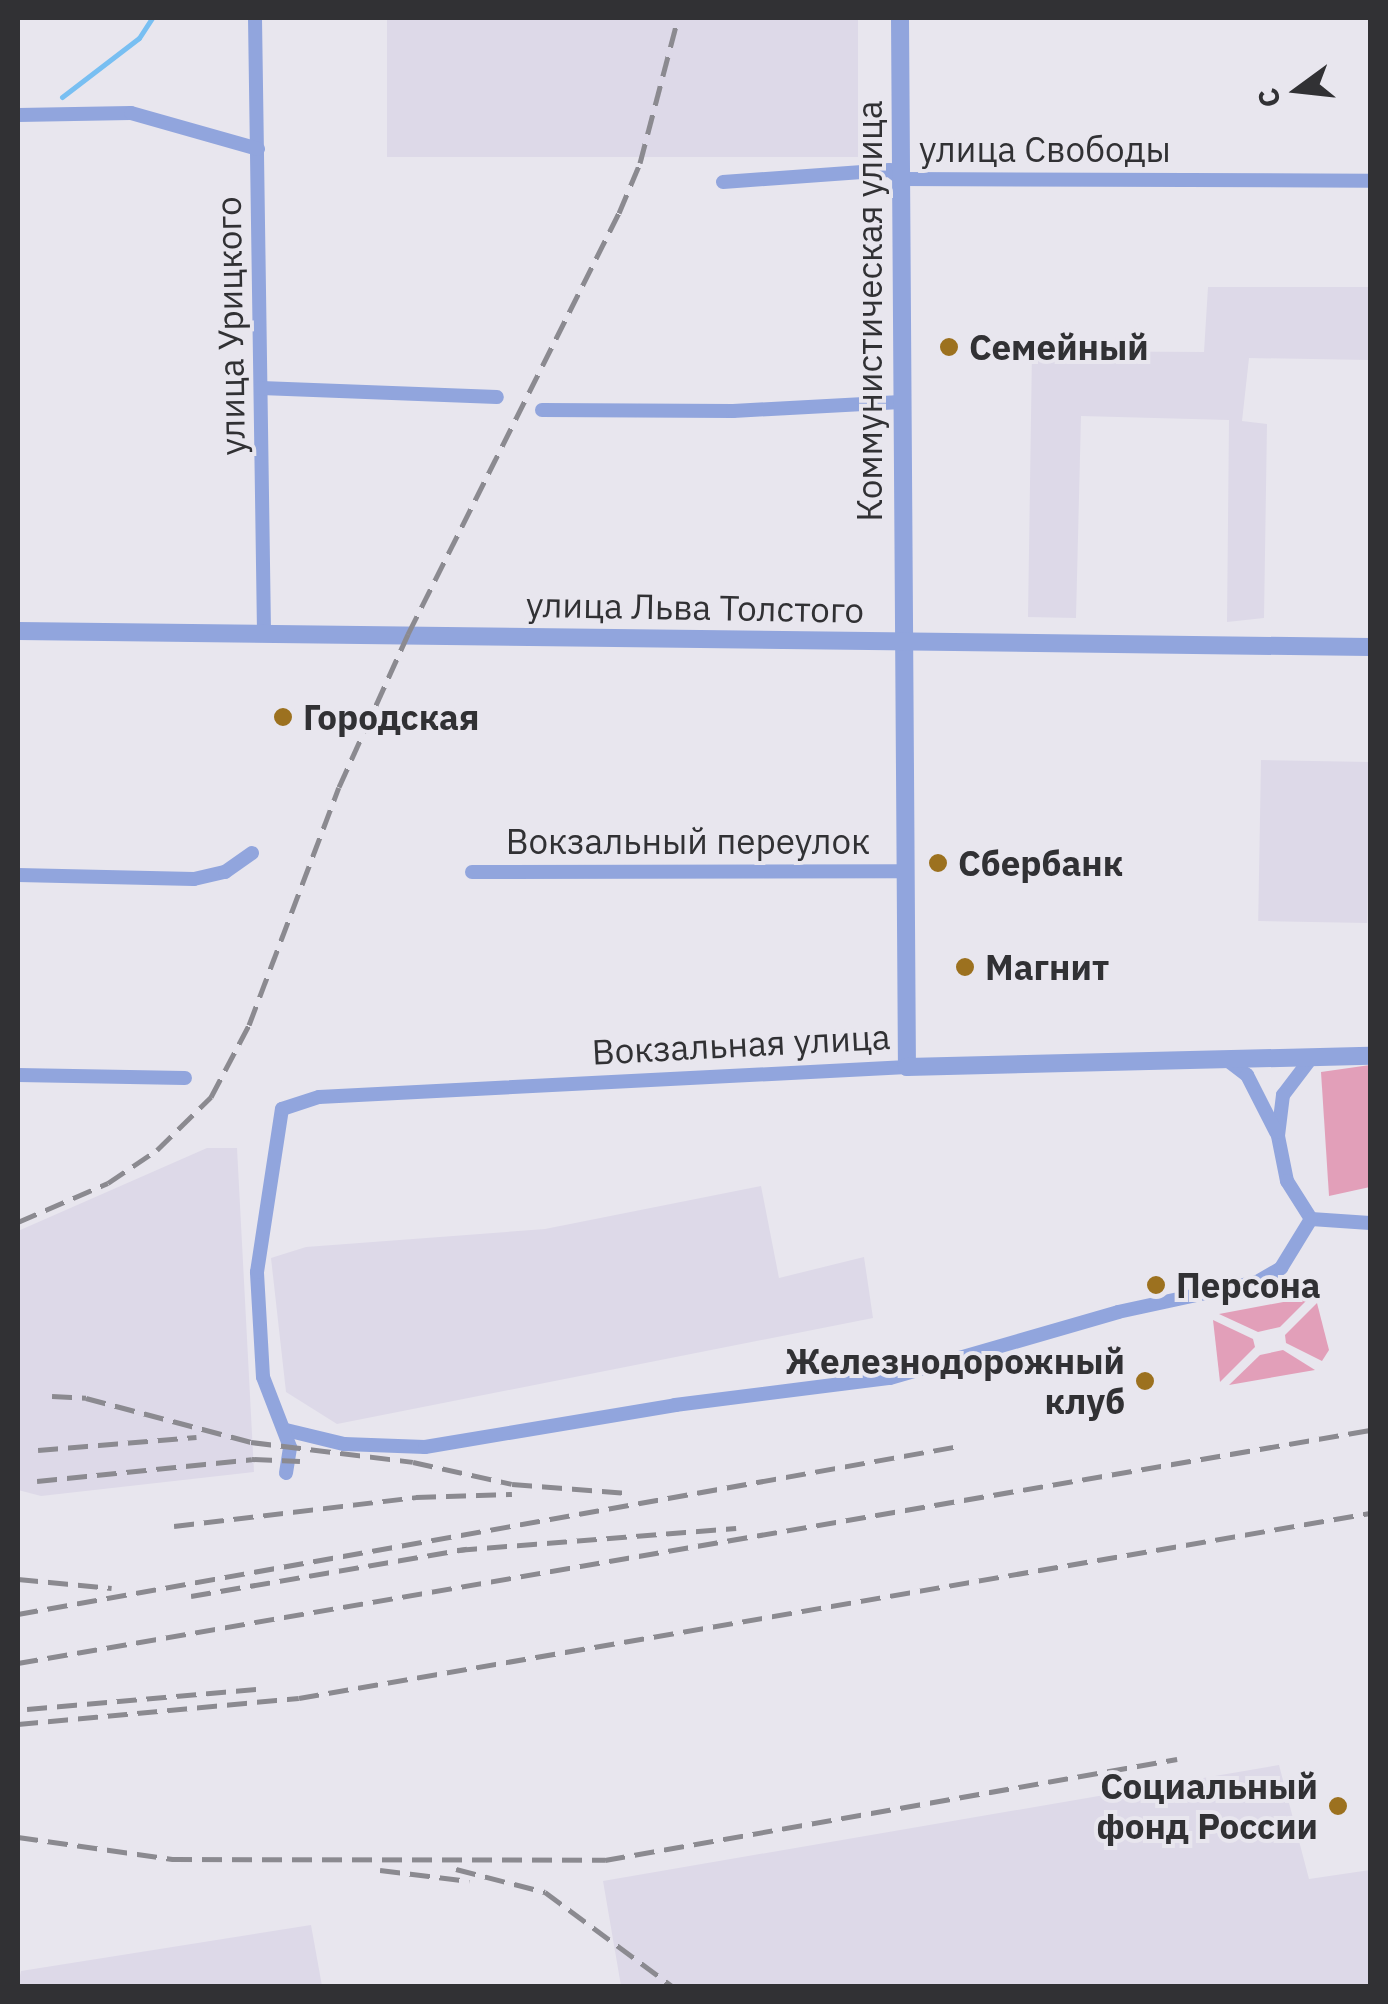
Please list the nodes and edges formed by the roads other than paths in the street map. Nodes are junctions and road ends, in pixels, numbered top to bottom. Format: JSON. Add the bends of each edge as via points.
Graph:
{"nodes":[{"id":1,"x":255,"y":18,"type":"edge"},
{"id":2,"x":900,"y":18,"type":"edge"},
{"id":3,"x":18,"y":114,"type":"edge"},
{"id":4,"x":258,"y":148,"type":"junction"},
{"id":5,"x":900,"y":178,"type":"junction"},
{"id":6,"x":1370,"y":180,"type":"edge"},
{"id":7,"x":723,"y":182,"type":"dead end"},
{"id":8,"x":261,"y":388,"type":"junction"},
{"id":9,"x":497,"y":397,"type":"dead end"},
{"id":10,"x":902,"y":402,"type":"junction"},
{"id":11,"x":542,"y":410,"type":"dead end"},
{"id":12,"x":18,"y":631,"type":"edge"},
{"id":13,"x":264,"y":634,"type":"junction"},
{"id":14,"x":901,"y":643,"type":"junction"},
{"id":15,"x":1370,"y":647,"type":"edge"},
{"id":16,"x":252,"y":854,"type":"dead end"},
{"id":17,"x":903,"y":871,"type":"junction"},
{"id":18,"x":472,"y":872,"type":"dead end"},
{"id":19,"x":18,"y":875,"type":"edge"},
{"id":20,"x":1370,"y":1056,"type":"edge"},
{"id":21,"x":1312,"y":1057,"type":"junction"},
{"id":22,"x":1227,"y":1060,"type":"junction"},
{"id":23,"x":907,"y":1067,"type":"junction"},
{"id":24,"x":18,"y":1075,"type":"edge"},
{"id":25,"x":185,"y":1078,"type":"dead end"},
{"id":26,"x":1278,"y":1136,"type":"junction"},
{"id":27,"x":1310,"y":1219,"type":"junction"},
{"id":28,"x":1370,"y":1222,"type":"edge"},
{"id":29,"x":286,"y":1430,"type":"junction"},
{"id":30,"x":286,"y":1473,"type":"dead end"}],
"edges":[{"from":1,"to":4,"type":"street","name":"улица Урицкого"},
{"from":2,"to":5,"type":"street","name":"Коммунистическая улица"},
{"from":3,"to":4,"type":"street","via":[[131,113]]},
{"from":4,"to":8,"type":"street","name":"улица Урицкого"},
{"from":5,"to":6,"type":"street","name":"улица Свободы"},
{"from":5,"to":7,"type":"street","name":"улица Свободы","via":[[890,170]]},
{"from":5,"to":10,"type":"street","name":"Коммунистическая улица"},
{"from":8,"to":9,"type":"street"},
{"from":8,"to":13,"type":"street","name":"улица Урицкого"},
{"from":10,"to":11,"type":"street","via":[[733,412]]},
{"from":10,"to":14,"type":"street","name":"Коммунистическая улица"},
{"from":12,"to":13,"type":"street","name":"улица Льва Толстого"},
{"from":13,"to":14,"type":"street","name":"улица Льва Толстого"},
{"from":14,"to":15,"type":"street","name":"улица Льва Толстого"},
{"from":14,"to":17,"type":"street","name":"Коммунистическая улица"},
{"from":16,"to":19,"type":"street","via":[[225,872],[194,879]]},
{"from":17,"to":18,"type":"street","name":"Вокзальный переулок"},
{"from":17,"to":23,"type":"street"},
{"from":20,"to":21,"type":"street"},
{"from":21,"to":22,"type":"street"},
{"from":21,"to":26,"type":"street","via":[[1283,1095]]},
{"from":22,"to":23,"type":"street","name":"Вокзальная улица"},
{"from":22,"to":26,"type":"street","via":[[1247,1074]]},
{"from":23,"to":29,"type":"street","name":"Вокзальная улица","via":[[319,1097],[282,1109],[258,1272],[263,1377]]},
{"from":24,"to":25,"type":"street"},
{"from":26,"to":27,"type":"street","via":[[1287,1181]]},
{"from":27,"to":28,"type":"street"},
{"from":27,"to":29,"type":"street","via":[[1281,1268],[1257,1282],[1118,1312],[890,1378],[425,1446],[344,1444]]},
{"from":29,"to":30,"type":"street"}]}
